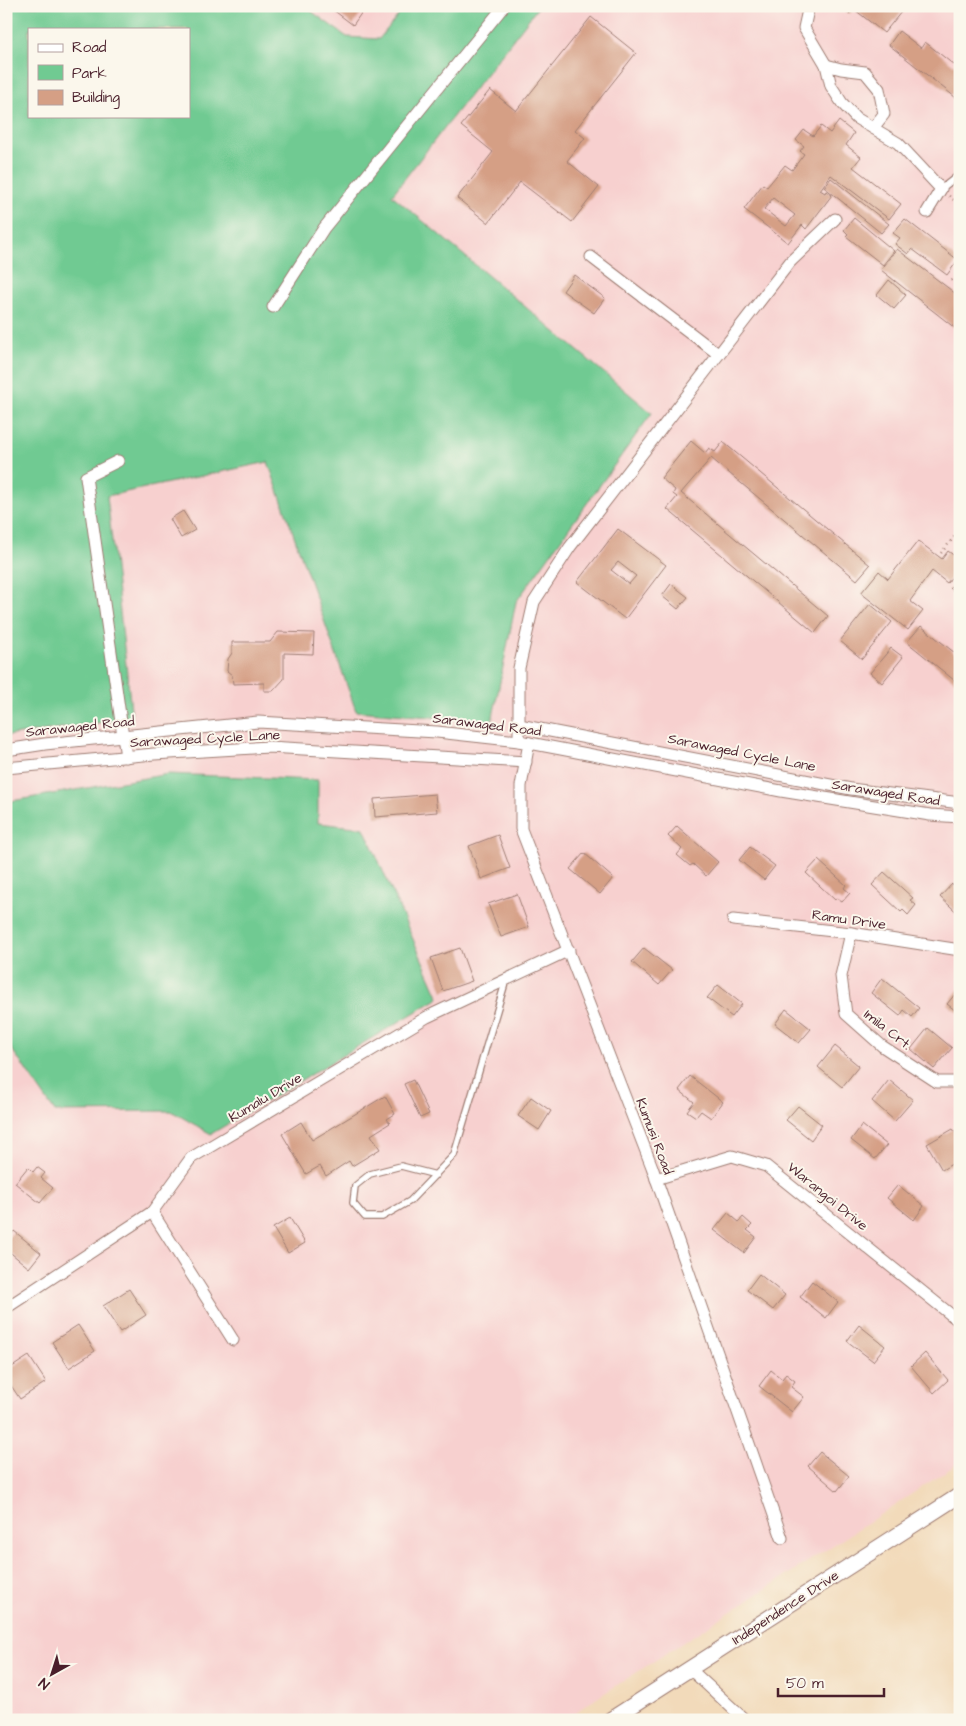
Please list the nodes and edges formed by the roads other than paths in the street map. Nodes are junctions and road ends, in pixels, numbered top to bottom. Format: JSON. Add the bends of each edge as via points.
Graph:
{"nodes":[{"id":1,"x":504,"y":6,"type":"edge"},
{"id":2,"x":810,"y":6,"type":"edge"},
{"id":3,"x":826,"y":65,"type":"junction"},
{"id":4,"x":873,"y":128,"type":"junction"},
{"id":5,"x":960,"y":174,"type":"edge"},
{"id":6,"x":941,"y":189,"type":"junction"},
{"id":7,"x":926,"y":212,"type":"dead end"},
{"id":8,"x":835,"y":219,"type":"dead end"},
{"id":9,"x":592,"y":257,"type":"dead end"},
{"id":10,"x":273,"y":307,"type":"dead end"},
{"id":11,"x":718,"y":354,"type":"junction"},
{"id":12,"x":118,"y":461,"type":"dead end"},
{"id":13,"x":519,"y":726,"type":"junction"},
{"id":14,"x":524,"y":742,"type":"junction"},
{"id":15,"x":6,"y":750,"type":"edge"},
{"id":16,"x":126,"y":757,"type":"junction"},
{"id":17,"x":526,"y":762,"type":"junction"},
{"id":18,"x":6,"y":768,"type":"edge"},
{"id":19,"x":960,"y":803,"type":"edge"},
{"id":20,"x":960,"y":817,"type":"edge"},
{"id":21,"x":733,"y":920,"type":"dead end"},
{"id":22,"x":851,"y":933,"type":"junction"},
{"id":23,"x":568,"y":950,"type":"junction"},
{"id":24,"x":960,"y":950,"type":"edge"},
{"id":25,"x":506,"y":980,"type":"junction"},
{"id":26,"x":960,"y":1082,"type":"edge"},
{"id":27,"x":436,"y":1175,"type":"junction"},
{"id":28,"x":656,"y":1180,"type":"junction"},
{"id":29,"x":152,"y":1212,"type":"junction"},
{"id":30,"x":6,"y":1308,"type":"edge"},
{"id":31,"x":958,"y":1318,"type":"edge"},
{"id":32,"x":233,"y":1340,"type":"dead end"},
{"id":33,"x":960,"y":1495,"type":"edge"},
{"id":34,"x":782,"y":1538,"type":"dead end"},
{"id":35,"x":689,"y":1668,"type":"junction"},
{"id":36,"x":610,"y":1720,"type":"edge"},
{"id":37,"x":745,"y":1720,"type":"edge"}],
"edges":[{"from":1,"to":10,"type":"street","via":[[324,228]]},
{"from":2,"to":3,"type":"street","via":[[804,28]]},
{"from":3,"to":4,"type":"street","via":[[831,86],[842,103],[856,118]]},
{"from":3,"to":4,"type":"street","via":[[865,72],[879,89],[884,114]]},
{"from":4,"to":6,"type":"street","via":[[898,143]]},
{"from":5,"to":6,"type":"lane"},
{"from":6,"to":7,"type":"street"},
{"from":8,"to":11,"type":"street","name":"Kumusi Road","via":[[790,262]]},
{"from":9,"to":11,"type":"street"},
{"from":11,"to":13,"type":"street","name":"Kumusi Road","via":[[570,547],[534,602],[519,668]]},
{"from":12,"to":16,"type":"street","via":[[86,477]]},
{"from":13,"to":14,"type":"street","name":"Kumusi Road"},
{"from":13,"to":19,"type":"street","name":"Sarawaged Cycle Lane","via":[[851,789]]},
{"from":14,"to":15,"type":"street","name":"Sarawaged Road","via":[[437,732],[258,722]]},
{"from":14,"to":17,"type":"street","name":"Kumusi Road"},
{"from":14,"to":20,"type":"street","name":"Sarawaged Road","via":[[782,791]]},
{"from":16,"to":17,"type":"street","name":"Sarawaged Cycle Lane","via":[[269,747]]},
{"from":16,"to":18,"type":"street","name":"Sarawaged Cycle Lane"},
{"from":17,"to":23,"type":"street","name":"Kumusi Road","via":[[521,786],[521,829]]},
{"from":21,"to":22,"type":"street","name":"Ramu Drive"},
{"from":22,"to":24,"type":"street","name":"Ramu Drive"},
{"from":22,"to":26,"type":"street","name":"Imila Crt.","via":[[841,976],[846,1014],[882,1046],[937,1082]]},
{"from":23,"to":25,"type":"street","name":"Kumalu Drive"},
{"from":23,"to":28,"type":"street","name":"Kumusi Road"},
{"from":25,"to":27,"type":"lane","via":[[454,1155]]},
{"from":25,"to":29,"type":"street","name":"Kumalu Drive","via":[[427,1017],[191,1158]]},
{"from":27,"to":27,"type":"lane","via":[[410,1201],[382,1218],[365,1217],[353,1203],[355,1186],[370,1174],[401,1166]]},
{"from":28,"to":31,"type":"street","name":"Warangoi Drive","via":[[732,1156],[766,1166]]},
{"from":28,"to":34,"type":"street","name":"Kumusi Road"},
{"from":29,"to":30,"type":"street","name":"Kumalu Drive"},
{"from":29,"to":32,"type":"street"},
{"from":33,"to":35,"type":"main road","name":"Independence Drive"},
{"from":35,"to":36,"type":"main road","name":"Independence Drive"},
{"from":35,"to":37,"type":"street"}]}
